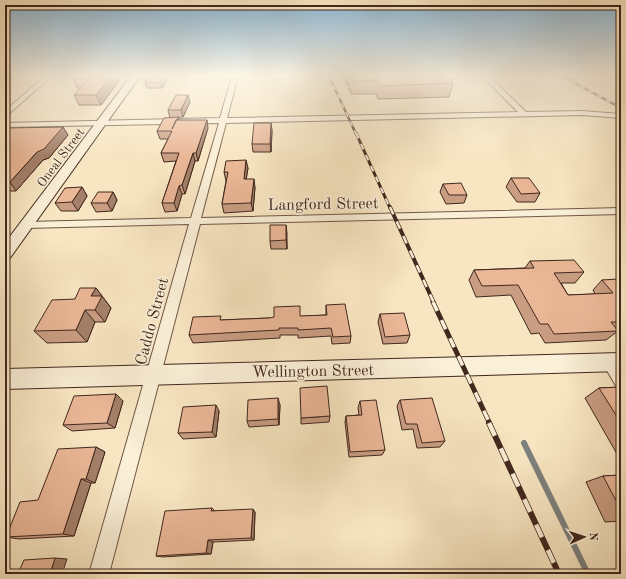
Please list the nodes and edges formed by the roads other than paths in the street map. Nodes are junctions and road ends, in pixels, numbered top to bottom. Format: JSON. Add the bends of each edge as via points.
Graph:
{"nodes":[{"id":1,"x":19,"y":103,"type":"edge"},
{"id":2,"x":117,"y":103,"type":"edge"},
{"id":3,"x":227,"y":103,"type":"edge"},
{"id":4,"x":513,"y":103,"type":"edge"},
{"id":5,"x":525,"y":114,"type":"junction"},
{"id":6,"x":5,"y":115,"type":"edge"},
{"id":7,"x":621,"y":116,"type":"edge"},
{"id":8,"x":223,"y":119,"type":"junction"},
{"id":9,"x":103,"y":122,"type":"junction"},
{"id":10,"x":5,"y":125,"type":"edge"},
{"id":11,"x":621,"y":211,"type":"edge"},
{"id":12,"x":195,"y":221,"type":"junction"},
{"id":13,"x":26,"y":225,"type":"junction"},
{"id":14,"x":5,"y":254,"type":"edge"},
{"id":15,"x":615,"y":362,"type":"edge"},
{"id":16,"x":155,"y":374,"type":"junction"},
{"id":17,"x":5,"y":379,"type":"edge"},
{"id":18,"x":621,"y":381,"type":"edge"},
{"id":19,"x":99,"y":574,"type":"edge"}],
"edges":[{"from":1,"to":6,"type":"street"},
{"from":2,"to":9,"type":"street","name":"Oneal Street"},
{"from":3,"to":8,"type":"street","name":"Caddo Street"},
{"from":4,"to":5,"type":"street"},
{"from":5,"to":7,"type":"street","via":[[597,113]]},
{"from":5,"to":8,"type":"street"},
{"from":8,"to":9,"type":"street"},
{"from":8,"to":12,"type":"street","name":"Caddo Street"},
{"from":9,"to":10,"type":"street"},
{"from":9,"to":13,"type":"street","name":"Oneal Street"},
{"from":11,"to":12,"type":"street","name":"Langford Street"},
{"from":12,"to":13,"type":"street","name":"Langford Street"},
{"from":12,"to":16,"type":"street","name":"Caddo Street"},
{"from":13,"to":14,"type":"street","name":"Oneal Street"},
{"from":15,"to":16,"type":"street","name":"Wellington Street"},
{"from":15,"to":18,"type":"street"},
{"from":16,"to":17,"type":"street","name":"Wellington Street"},
{"from":16,"to":19,"type":"street","name":"Caddo Street"}]}
